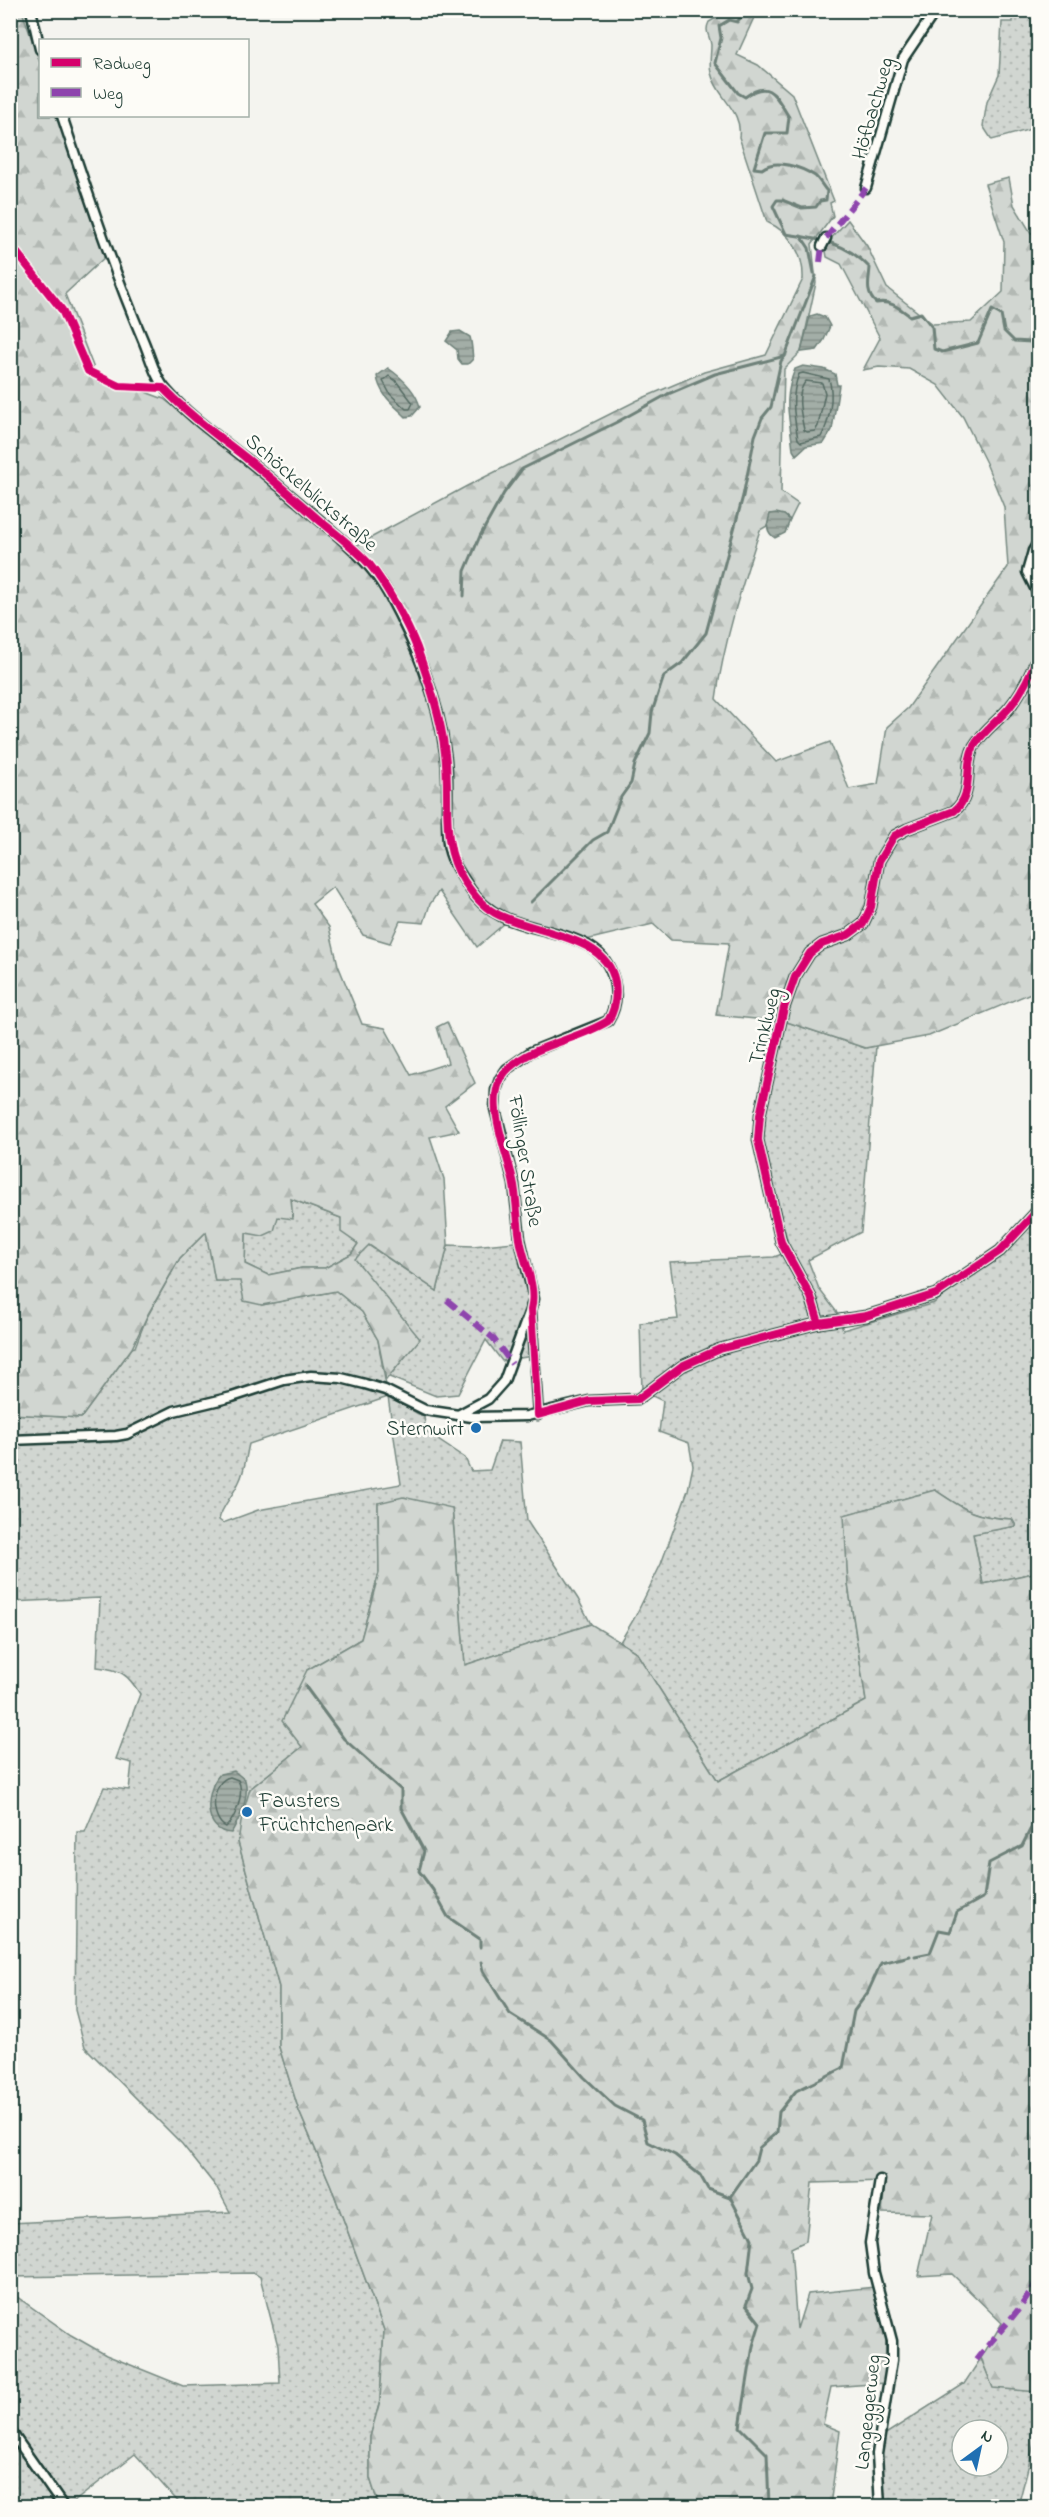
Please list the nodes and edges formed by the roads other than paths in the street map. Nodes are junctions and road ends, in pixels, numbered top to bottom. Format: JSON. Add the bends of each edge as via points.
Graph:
{"nodes":[{"id":1,"x":31,"y":10,"type":"edge"},
{"id":2,"x":936,"y":10,"type":"edge"},
{"id":3,"x":39,"y":45,"type":"edge"},
{"id":4,"x":62,"y":117,"type":"edge"},
{"id":5,"x":866,"y":188,"type":"dead end"},
{"id":6,"x":1038,"y":543,"type":"edge"},
{"id":7,"x":1038,"y":594,"type":"edge"},
{"id":8,"x":1038,"y":655,"type":"edge"},
{"id":9,"x":585,"y":1032,"type":"joint"},
{"id":10,"x":1038,"y":1210,"type":"edge"},
{"id":11,"x":531,"y":1310,"type":"junction"},
{"id":12,"x":819,"y":1323,"type":"junction"},
{"id":13,"x":458,"y":1415,"type":"junction"},
{"id":14,"x":538,"y":1415,"type":"junction"},
{"id":15,"x":10,"y":1440,"type":"edge"},
{"id":16,"x":880,"y":2180,"type":"dead end"},
{"id":17,"x":10,"y":2430,"type":"edge"},
{"id":18,"x":63,"y":2506,"type":"edge"},
{"id":19,"x":880,"y":2506,"type":"edge"}],
"edges":[{"from":1,"to":3,"type":"street"},
{"from":2,"to":5,"type":"street","name":"Höfbachweg","via":[[903,59]]},
{"from":4,"to":9,"type":"street","name":"Schöckelblickstraße","via":[[123,292],[163,388],[184,410],[278,484],[371,566],[416,645],[434,698],[445,752],[448,843],[461,875],[485,907],[590,947],[614,976],[612,1015]]},
{"from":6,"to":7,"type":"street","via":[[1027,572]]},
{"from":8,"to":12,"type":"street","name":"Trinklweg","via":[[1025,686],[974,747],[960,806],[894,836],[879,861],[871,907],[863,924],[810,953],[795,977],[784,1008],[758,1140],[781,1242],[811,1297]]},
{"from":9,"to":11,"type":"street","name":"Föllinger Straße","via":[[524,1056],[507,1070],[496,1090],[495,1109],[514,1184],[520,1239],[534,1299]]},
{"from":10,"to":12,"type":"street","via":[[1000,1251],[936,1293],[866,1316]]},
{"from":11,"to":13,"type":"street","name":"Föllinger Straße","via":[[504,1382],[488,1399]]},
{"from":11,"to":14,"type":"street"},
{"from":12,"to":14,"type":"street","via":[[747,1341],[694,1360],[638,1399],[589,1401]]},
{"from":13,"to":14,"type":"street"},
{"from":13,"to":15,"type":"street","via":[[425,1410],[365,1384],[311,1376],[174,1411],[127,1434]]},
{"from":16,"to":19,"type":"street","name":"Langeggerweg","via":[[870,2243],[892,2341],[892,2360],[877,2454]]},
{"from":17,"to":18,"type":"street"}]}
